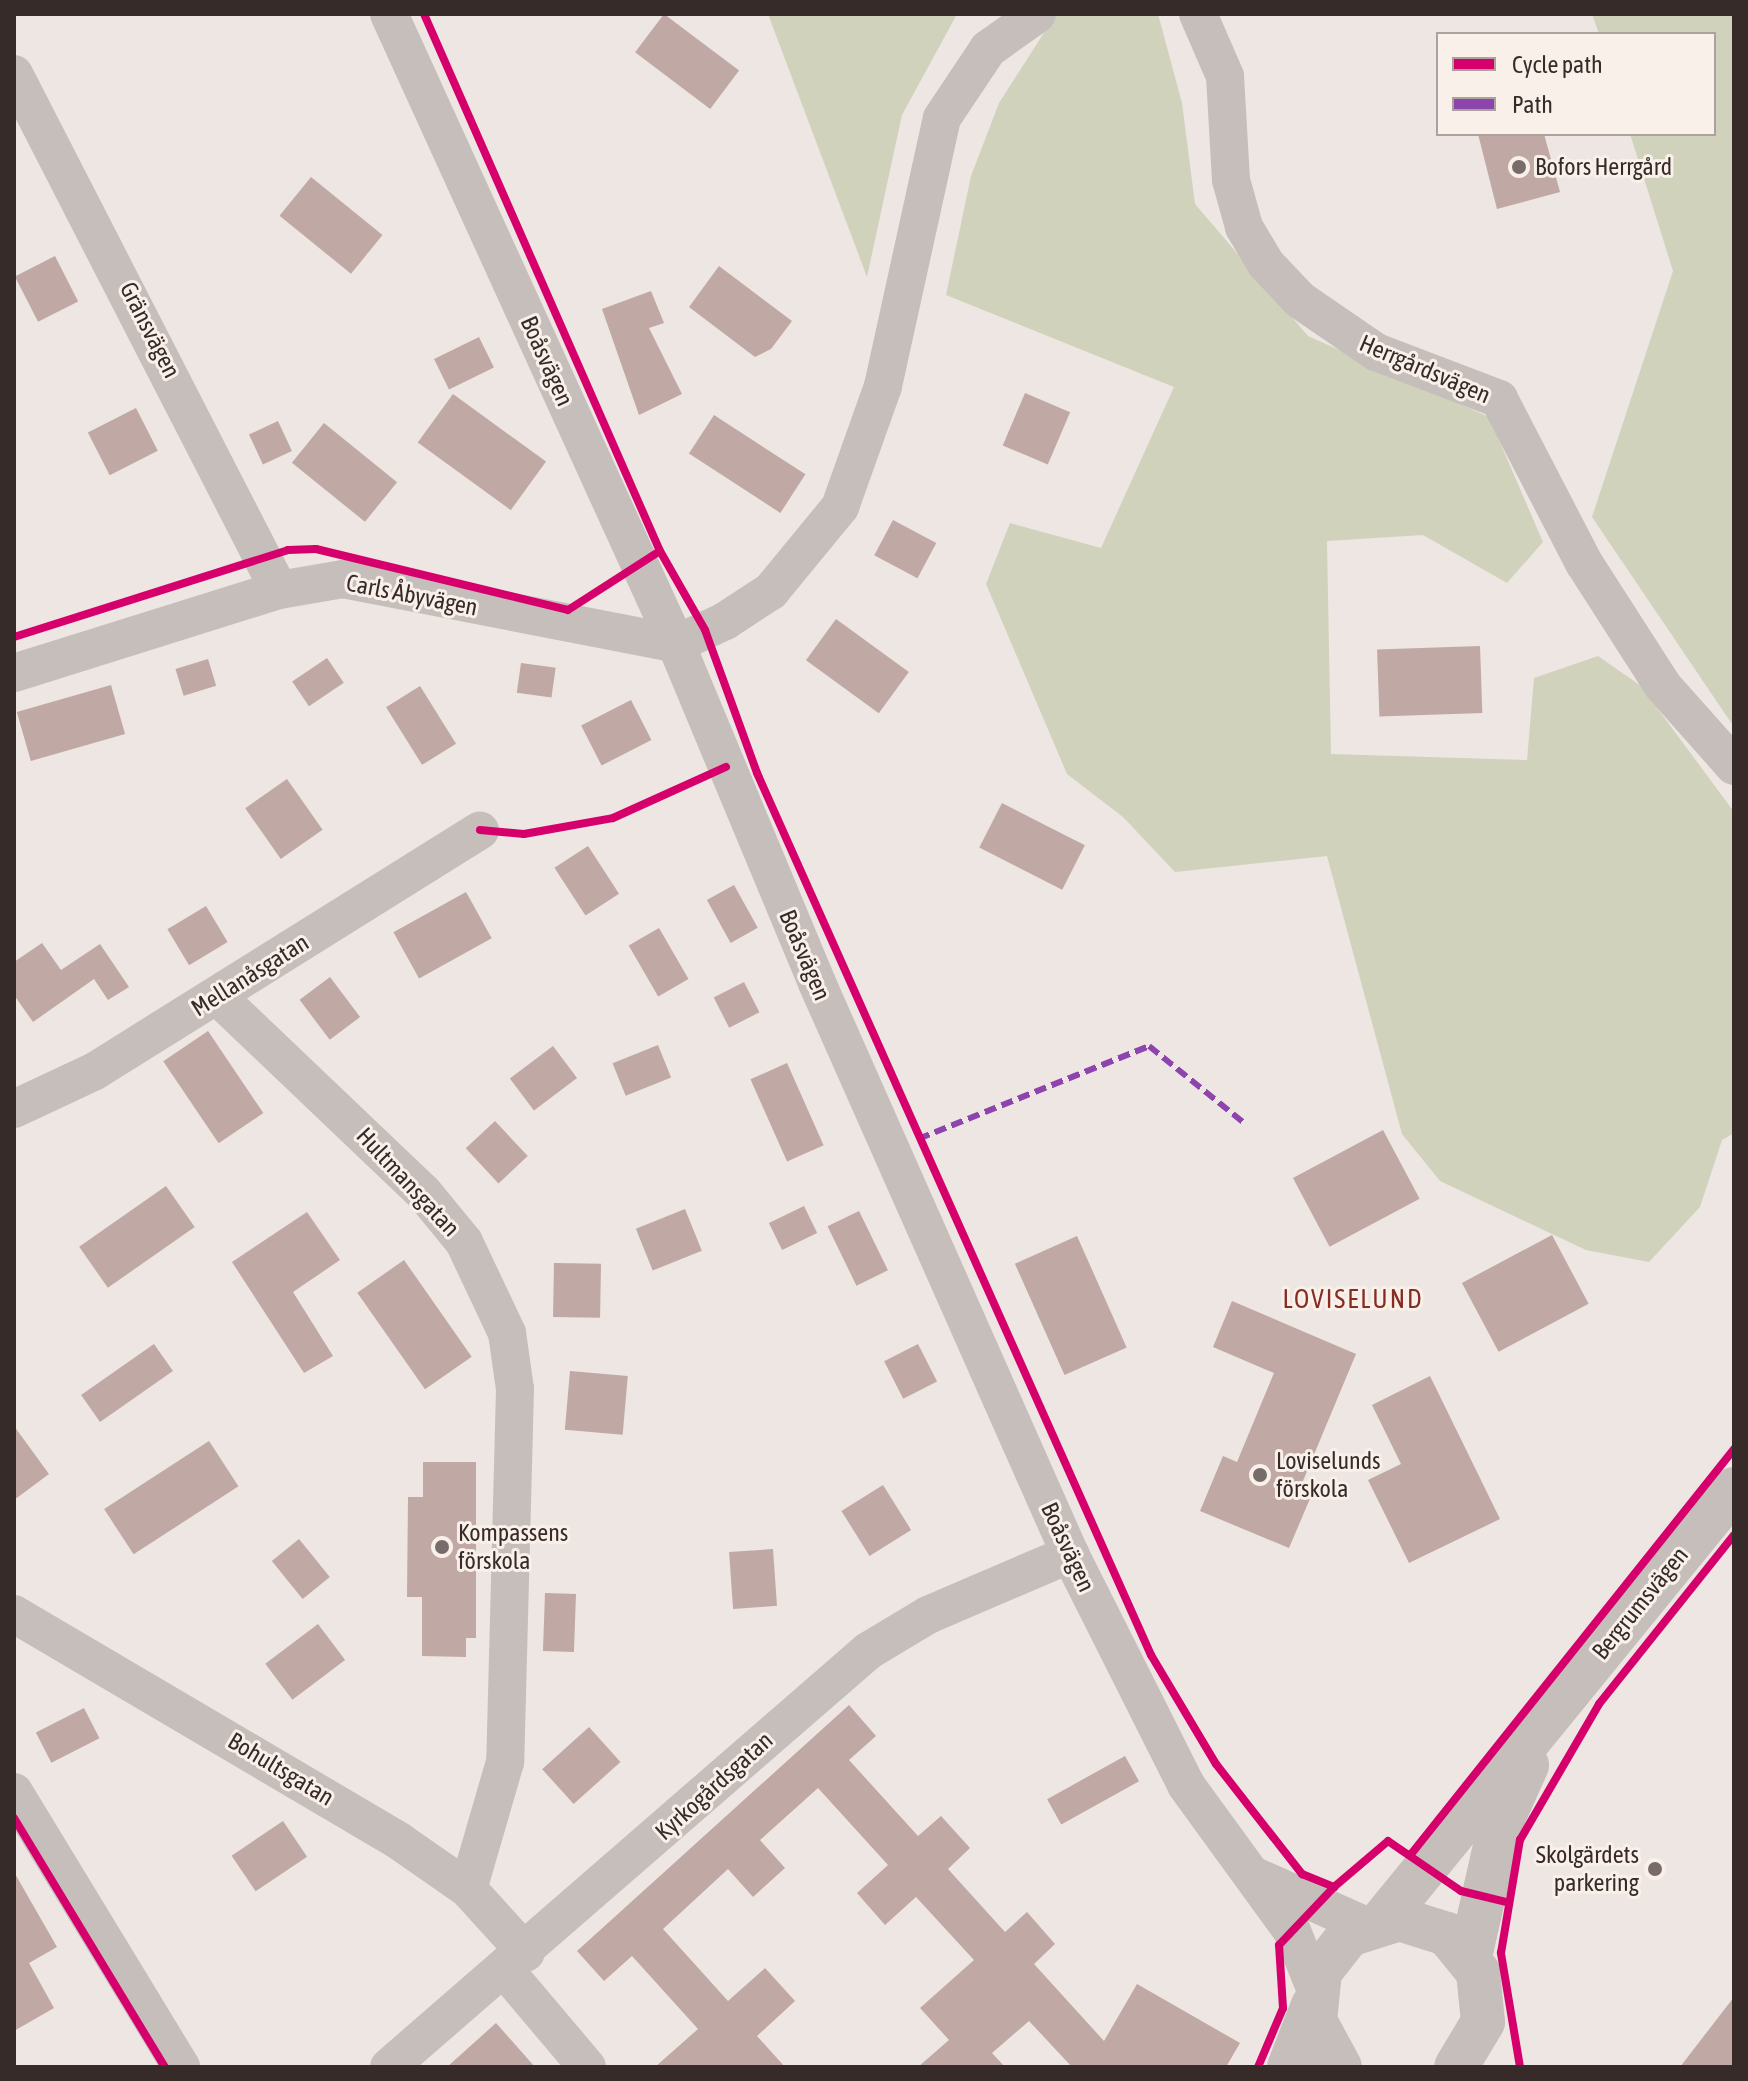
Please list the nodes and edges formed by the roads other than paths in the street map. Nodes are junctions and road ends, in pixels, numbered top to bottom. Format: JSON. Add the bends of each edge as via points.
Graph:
{"nodes":[{"id":1,"x":389,"y":14,"type":"edge"},
{"id":2,"x":1037,"y":14,"type":"edge"},
{"id":3,"x":1198,"y":14,"type":"edge"},
{"id":4,"x":14,"y":74,"type":"edge"},
{"id":5,"x":279,"y":590,"type":"junction"},
{"id":6,"x":676,"y":644,"type":"junction"},
{"id":7,"x":14,"y":673,"type":"edge"},
{"id":8,"x":1734,"y":766,"type":"edge"},
{"id":9,"x":480,"y":830,"type":"dead end"},
{"id":10,"x":218,"y":997,"type":"junction"},
{"id":11,"x":14,"y":1109,"type":"edge"},
{"id":12,"x":1734,"y":1489,"type":"edge"},
{"id":13,"x":1070,"y":1554,"type":"junction"},
{"id":14,"x":14,"y":1614,"type":"edge"},
{"id":15,"x":1548,"y":1719,"type":"junction"},
{"id":16,"x":14,"y":1792,"type":"edge"},
{"id":17,"x":1257,"y":1877,"type":"junction"},
{"id":18,"x":468,"y":1889,"type":"junction"},
{"id":19,"x":1374,"y":1923,"type":"junction"},
{"id":20,"x":1470,"y":1957,"type":"junction"},
{"id":21,"x":516,"y":1962,"type":"junction"},
{"id":22,"x":1314,"y":1996,"type":"junction"},
{"id":23,"x":1485,"y":2048,"type":"edge"},
{"id":24,"x":181,"y":2067,"type":"edge"},
{"id":25,"x":389,"y":2067,"type":"edge"},
{"id":26,"x":587,"y":2067,"type":"edge"},
{"id":27,"x":1289,"y":2067,"type":"edge"},
{"id":28,"x":1340,"y":2067,"type":"edge"},
{"id":29,"x":1456,"y":2067,"type":"edge"}],
"edges":[{"from":1,"to":6,"type":"street","name":"Boåsvägen"},
{"from":2,"to":6,"type":"street","via":[[988,49],[942,118],[880,399],[840,507],[771,591]]},
{"from":3,"to":8,"type":"street","name":"Herrgårdsvägen","via":[[1225,76],[1231,180],[1244,227],[1266,264],[1320,316],[1376,352],[1499,399],[1584,563],[1663,686]]},
{"from":4,"to":5,"type":"street","name":"Gränsvägen"},
{"from":5,"to":6,"type":"street","name":"Carls Åbyvägen","via":[[343,579]]},
{"from":5,"to":7,"type":"street","name":"Carls Åbyvägen"},
{"from":6,"to":13,"type":"street","name":"Boåsvägen","via":[[817,983]]},
{"from":9,"to":10,"type":"street","name":"Mellanåsgatan"},
{"from":10,"to":11,"type":"street","name":"Mellanåsgatan"},
{"from":10,"to":18,"type":"street","name":"Hultmansgatan","via":[[423,1192],[464,1242],[507,1333],[515,1389],[505,1762]]},
{"from":12,"to":15,"type":"street","name":"Bergrumsvägen"},
{"from":13,"to":17,"type":"street","name":"Boåsvägen","via":[[1186,1785]]},
{"from":13,"to":21,"type":"street","name":"Kyrkogårdsgatan","via":[[928,1615],[868,1651]]},
{"from":14,"to":18,"type":"street","name":"Bohultsgatan"},
{"from":15,"to":19,"type":"street","name":"Bergrumsvägen"},
{"from":15,"to":20,"type":"street","name":"Bergrumsvägen","via":[[1499,1828]]},
{"from":16,"to":24,"type":"street"},
{"from":17,"to":19,"type":"street","name":"Boåsvägen"},
{"from":17,"to":22,"type":"street","name":"Boåsvägen","via":[[1292,1931]]},
{"from":18,"to":21,"type":"street","name":"Bohultsgatan"},
{"from":19,"to":20,"type":"street","via":[[1432,1926]]},
{"from":19,"to":22,"type":"street","name":"Bergrumsvägen","via":[[1334,1949]]},
{"from":20,"to":23,"type":"street","via":[[1482,1988]]},
{"from":21,"to":25,"type":"street","name":"Kyrkogårdsgatan"},
{"from":21,"to":26,"type":"street","name":"Bohultsgatan"},
{"from":22,"to":27,"type":"street","name":"Bergrumsvägen"},
{"from":22,"to":28,"type":"street","via":[[1320,2037]]},
{"from":23,"to":29,"type":"street"}]}
